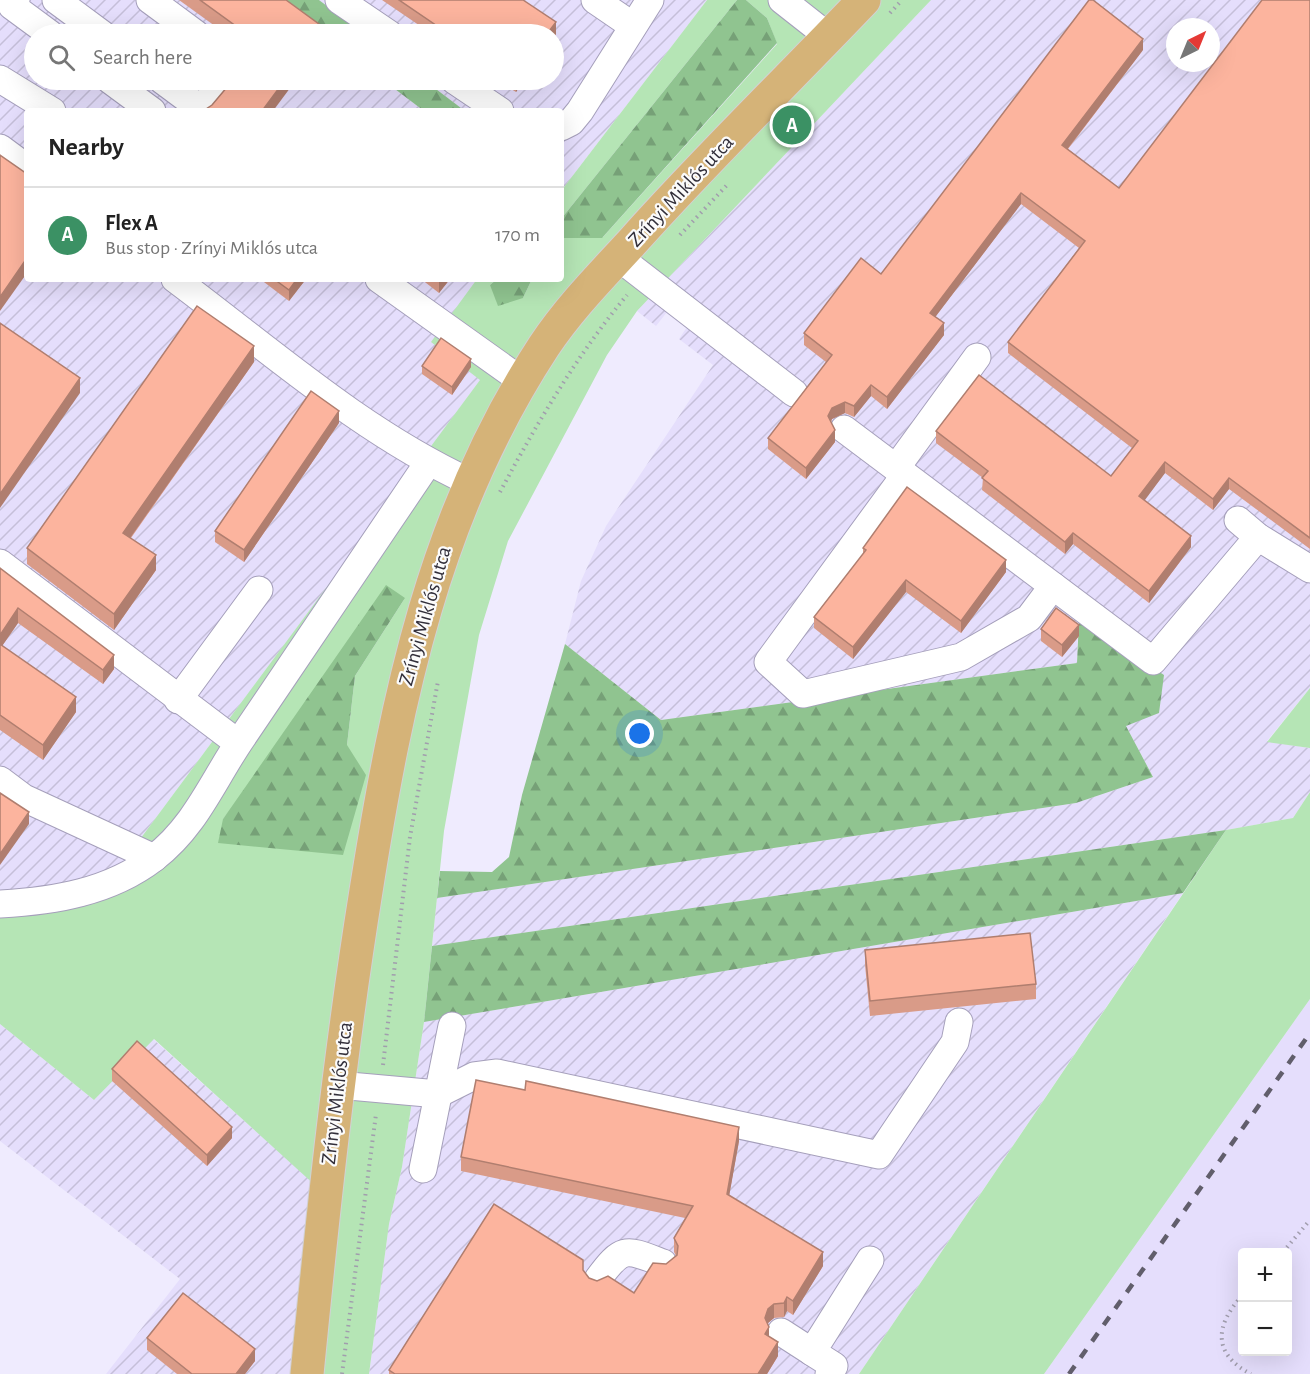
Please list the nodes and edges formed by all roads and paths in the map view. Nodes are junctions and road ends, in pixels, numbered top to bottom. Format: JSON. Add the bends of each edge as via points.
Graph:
{"nodes":[{"id":1,"x":16,"y":0,"type":"edge"},
{"id":2,"x":56,"y":0,"type":"edge"},
{"id":3,"x":150,"y":0,"type":"edge"},
{"id":4,"x":339,"y":0,"type":"edge"},
{"id":5,"x":595,"y":0,"type":"edge"},
{"id":6,"x":650,"y":0,"type":"edge"},
{"id":7,"x":782,"y":0,"type":"edge"},
{"id":8,"x":864,"y":0,"type":"edge"},
{"id":9,"x":36,"y":24,"type":"edge"},
{"id":10,"x":88,"y":24,"type":"edge"},
{"id":11,"x":182,"y":24,"type":"edge"},
{"id":12,"x":374,"y":24,"type":"edge"},
{"id":13,"x":633,"y":26,"type":"junction"},
{"id":14,"x":829,"y":37,"type":"junction"},
{"id":15,"x":0,"y":78,"type":"edge"},
{"id":16,"x":124,"y":90,"type":"edge"},
{"id":17,"x":175,"y":90,"type":"edge"},
{"id":18,"x":216,"y":90,"type":"edge"},
{"id":19,"x":469,"y":90,"type":"edge"},
{"id":20,"x":47,"y":108,"type":"edge"},
{"id":21,"x":149,"y":108,"type":"edge"},
{"id":22,"x":198,"y":108,"type":"edge"},
{"id":23,"x":203,"y":108,"type":"edge"},
{"id":24,"x":496,"y":108,"type":"edge"},
{"id":25,"x":564,"y":126,"type":"edge"},
{"id":26,"x":0,"y":148,"type":"edge"},
{"id":27,"x":24,"y":166,"type":"edge"},
{"id":28,"x":631,"y":266,"type":"junction"},
{"id":29,"x":179,"y":282,"type":"edge"},
{"id":30,"x":383,"y":282,"type":"edge"},
{"id":31,"x":977,"y":357,"type":"dead end"},
{"id":32,"x":522,"y":381,"type":"junction"},
{"id":33,"x":794,"y":393,"type":"dead end"},
{"id":34,"x":844,"y":429,"type":"dead end"},
{"id":35,"x":428,"y":463,"type":"junction"},
{"id":36,"x":901,"y":471,"type":"junction"},
{"id":37,"x":485,"y":488,"type":"junction"},
{"id":38,"x":0,"y":563,"type":"edge"},
{"id":39,"x":1310,"y":569,"type":"edge"},
{"id":40,"x":1053,"y":586,"type":"junction"},
{"id":41,"x":259,"y":590,"type":"dead end"},
{"id":42,"x":438,"y":679,"type":"dead end"},
{"id":43,"x":178,"y":700,"type":"junction"},
{"id":44,"x":238,"y":743,"type":"junction"},
{"id":45,"x":0,"y":780,"type":"edge"},
{"id":46,"x":154,"y":858,"type":"junction"},
{"id":47,"x":0,"y":904,"type":"edge"},
{"id":48,"x":959,"y":1022,"type":"dead end"},
{"id":49,"x":452,"y":1026,"type":"dead end"},
{"id":50,"x":338,"y":1085,"type":"junction"},
{"id":51,"x":380,"y":1088,"type":"junction"},
{"id":52,"x":438,"y":1094,"type":"junction"},
{"id":53,"x":423,"y":1169,"type":"dead end"},
{"id":54,"x":1310,"y":1220,"type":"edge"},
{"id":55,"x":1286,"y":1248,"type":"edge"},
{"id":56,"x":870,"y":1260,"type":"dead end"},
{"id":57,"x":663,"y":1263,"type":"edge"},
{"id":58,"x":598,"y":1279,"type":"edge"},
{"id":59,"x":1238,"y":1301,"type":"edge"},
{"id":60,"x":781,"y":1332,"type":"dead end"},
{"id":61,"x":812,"y":1352,"type":"junction"},
{"id":62,"x":307,"y":1374,"type":"edge"},
{"id":63,"x":342,"y":1374,"type":"edge"},
{"id":64,"x":829,"y":1374,"type":"edge"},
{"id":65,"x":1251,"y":1374,"type":"edge"}],
"edges":[{"from":1,"to":9,"type":"lane","via":[[12,6]]},
{"from":2,"to":10,"type":"lane"},
{"from":3,"to":11,"type":"lane"},
{"from":4,"to":12,"type":"lane"},
{"from":5,"to":13,"type":"lane"},
{"from":6,"to":13,"type":"lane"},
{"from":7,"to":14,"type":"lane"},
{"from":8,"to":14,"type":"main road","name":"Zrínyi Miklós utca"},
{"from":13,"to":25,"type":"lane","via":[[580,111]]},
{"from":14,"to":28,"type":"main road","name":"Zrínyi Miklós utca"},
{"from":15,"to":20,"type":"lane"},
{"from":16,"to":21,"type":"lane"},
{"from":17,"to":22,"type":"lane"},
{"from":18,"to":23,"type":"lane"},
{"from":19,"to":24,"type":"lane"},
{"from":26,"to":27,"type":"lane"},
{"from":28,"to":32,"type":"main road","name":"Zrínyi Miklós utca","via":[[547,341]]},
{"from":28,"to":33,"type":"lane"},
{"from":28,"to":37,"type":"path","via":[[599,329],[551,403]]},
{"from":29,"to":35,"type":"lane","via":[[370,425]]},
{"from":30,"to":32,"type":"lane"},
{"from":31,"to":36,"type":"lane"},
{"from":32,"to":37,"type":"main road","name":"Zrínyi Miklós utca"},
{"from":34,"to":36,"type":"lane"},
{"from":35,"to":37,"type":"lane"},
{"from":35,"to":44,"type":"lane"},
{"from":36,"to":40,"type":"lane"},
{"from":36,"to":40,"type":"lane","via":[[768,662],[802,694],[961,657],[1029,618]]},
{"from":37,"to":50,"type":"main road","name":"Zrínyi Miklós utca","via":[[439,561],[400,705],[376,827]]},
{"from":38,"to":43,"type":"lane"},
{"from":39,"to":40,"type":"lane","via":[[1248,529],[1153,662]]},
{"from":41,"to":43,"type":"lane"},
{"from":42,"to":51,"type":"path","via":[[410,837]]},
{"from":43,"to":44,"type":"lane"},
{"from":44,"to":46,"type":"lane","via":[[203,805]]},
{"from":45,"to":46,"type":"lane","via":[[24,798]]},
{"from":46,"to":47,"type":"lane","via":[[124,878],[83,893]]},
{"from":48,"to":52,"type":"lane","via":[[954,1042],[879,1155],[497,1073],[474,1076]]},
{"from":49,"to":52,"type":"lane"},
{"from":50,"to":51,"type":"lane"},
{"from":50,"to":62,"type":"main road","name":"Zrínyi Miklós utca"},
{"from":51,"to":52,"type":"lane"},
{"from":51,"to":63,"type":"path"},
{"from":52,"to":53,"type":"lane"},
{"from":54,"to":55,"type":"path"},
{"from":56,"to":61,"type":"lane"},
{"from":57,"to":58,"type":"lane","via":[[622,1253]]},
{"from":59,"to":65,"type":"path","via":[[1225,1318],[1220,1335],[1230,1360]]},
{"from":60,"to":61,"type":"lane"},
{"from":61,"to":64,"type":"lane","via":[[834,1366]]}]}
